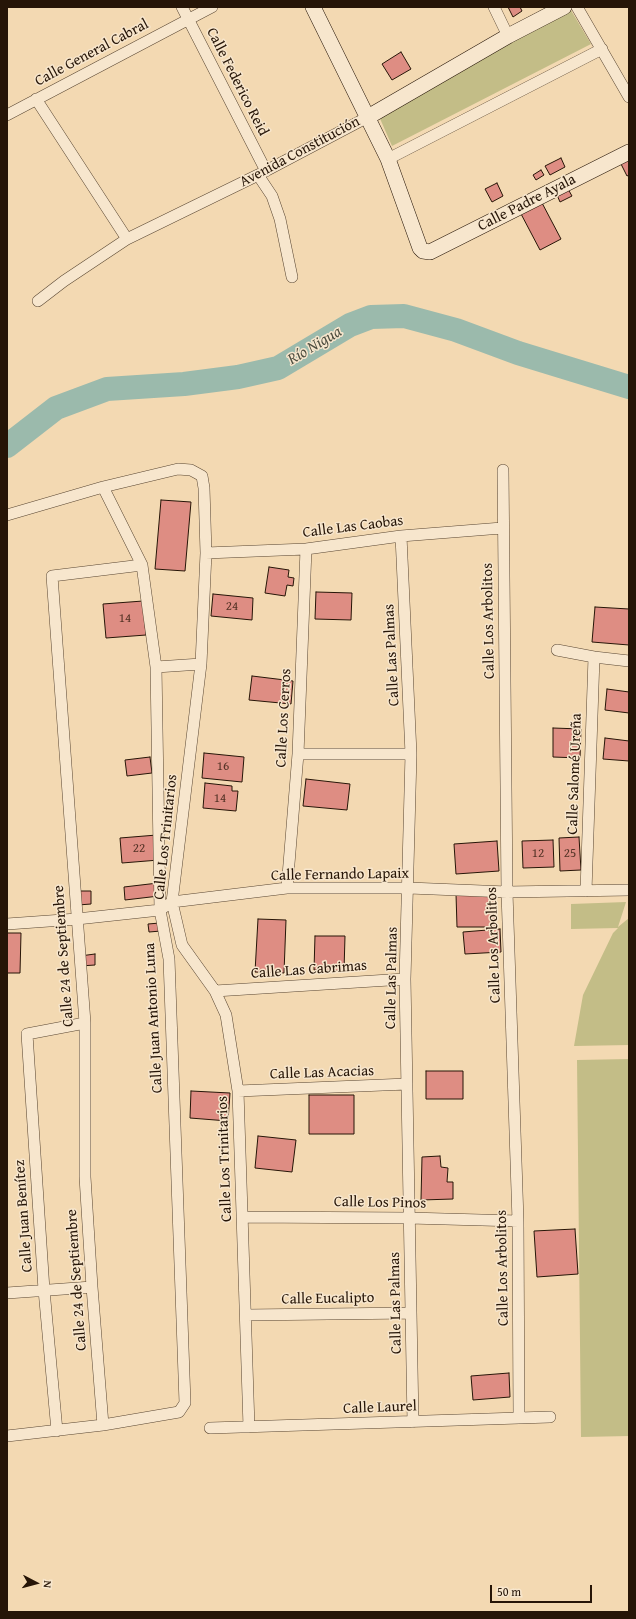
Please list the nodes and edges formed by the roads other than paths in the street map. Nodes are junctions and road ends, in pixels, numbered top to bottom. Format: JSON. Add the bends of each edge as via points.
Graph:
{"nodes":[{"id":1,"x":182,"y":7,"type":"edge"},
{"id":2,"x":212,"y":7,"type":"edge"},
{"id":3,"x":313,"y":7,"type":"edge"},
{"id":4,"x":494,"y":7,"type":"edge"},
{"id":5,"x":564,"y":7,"type":"edge"},
{"id":6,"x":577,"y":7,"type":"edge"},
{"id":7,"x":188,"y":20,"type":"junction"},
{"id":8,"x":508,"y":36,"type":"junction"},
{"id":9,"x":602,"y":49,"type":"junction"},
{"id":10,"x":629,"y":97,"type":"edge"},
{"id":11,"x":36,"y":99,"type":"junction"},
{"id":12,"x":7,"y":115,"type":"edge"},
{"id":13,"x":368,"y":117,"type":"junction"},
{"id":14,"x":629,"y":152,"type":"edge"},
{"id":15,"x":388,"y":159,"type":"junction"},
{"id":16,"x":262,"y":173,"type":"junction"},
{"id":17,"x":127,"y":239,"type":"junction"},
{"id":18,"x":292,"y":277,"type":"dead end"},
{"id":19,"x":38,"y":301,"type":"dead end"},
{"id":20,"x":503,"y":470,"type":"dead end"},
{"id":21,"x":103,"y":487,"type":"junction"},
{"id":22,"x":7,"y":515,"type":"edge"},
{"id":23,"x":502,"y":528,"type":"junction"},
{"id":24,"x":401,"y":536,"type":"junction"},
{"id":25,"x":306,"y":549,"type":"junction"},
{"id":26,"x":206,"y":553,"type":"junction"},
{"id":27,"x":142,"y":565,"type":"junction"},
{"id":28,"x":557,"y":650,"type":"dead end"},
{"id":29,"x":594,"y":657,"type":"junction"},
{"id":30,"x":629,"y":661,"type":"edge"},
{"id":31,"x":201,"y":664,"type":"junction"},
{"id":32,"x":156,"y":667,"type":"junction"},
{"id":33,"x":298,"y":754,"type":"junction"},
{"id":34,"x":411,"y":754,"type":"junction"},
{"id":35,"x":287,"y":888,"type":"junction"},
{"id":36,"x":409,"y":888,"type":"junction"},
{"id":37,"x":629,"y":890,"type":"edge"},
{"id":38,"x":586,"y":891,"type":"junction"},
{"id":39,"x":507,"y":892,"type":"junction"},
{"id":40,"x":172,"y":902,"type":"junction"},
{"id":41,"x":160,"y":910,"type":"junction"},
{"id":42,"x":77,"y":919,"type":"junction"},
{"id":43,"x":7,"y":924,"type":"edge"},
{"id":44,"x":406,"y":979,"type":"junction"},
{"id":45,"x":215,"y":991,"type":"junction"},
{"id":46,"x":85,"y":1023,"type":"junction"},
{"id":47,"x":407,"y":1084,"type":"junction"},
{"id":48,"x":238,"y":1091,"type":"junction"},
{"id":49,"x":242,"y":1217,"type":"junction"},
{"id":50,"x":409,"y":1218,"type":"junction"},
{"id":51,"x":518,"y":1221,"type":"junction"},
{"id":52,"x":92,"y":1287,"type":"junction"},
{"id":53,"x":44,"y":1290,"type":"junction"},
{"id":54,"x":7,"y":1293,"type":"edge"},
{"id":55,"x":411,"y":1313,"type":"junction"},
{"id":56,"x":246,"y":1315,"type":"junction"},
{"id":57,"x":520,"y":1418,"type":"junction"},
{"id":58,"x":550,"y":1418,"type":"dead end"},
{"id":59,"x":413,"y":1422,"type":"junction"},
{"id":60,"x":103,"y":1425,"type":"junction"},
{"id":61,"x":249,"y":1427,"type":"junction"},
{"id":62,"x":210,"y":1428,"type":"dead end"},
{"id":63,"x":57,"y":1431,"type":"junction"},
{"id":64,"x":7,"y":1436,"type":"edge"}],
"edges":[{"from":1,"to":7,"type":"street","name":"Calle Federico Reid"},
{"from":2,"to":7,"type":"street","name":"Calle General Cabral"},
{"from":3,"to":13,"type":"main road"},
{"from":4,"to":8,"type":"street"},
{"from":5,"to":8,"type":"main road","name":"Avenida Constitución"},
{"from":6,"to":9,"type":"street"},
{"from":7,"to":11,"type":"street","name":"Calle General Cabral"},
{"from":7,"to":16,"type":"street","name":"Calle Federico Reid"},
{"from":8,"to":13,"type":"main road","name":"Avenida Constitución"},
{"from":9,"to":10,"type":"street"},
{"from":9,"to":15,"type":"street"},
{"from":11,"to":12,"type":"street","name":"Calle General Cabral"},
{"from":11,"to":17,"type":"street"},
{"from":13,"to":15,"type":"main road"},
{"from":13,"to":16,"type":"street","name":"Avenida Constitución"},
{"from":14,"to":15,"type":"main road","name":"Calle Padre Ayala","via":[[430,252],[420,248]]},
{"from":16,"to":17,"type":"street","name":"Avenida Constitución"},
{"from":16,"to":18,"type":"street","name":"Calle Federico Reid","via":[[280,219]]},
{"from":17,"to":19,"type":"street","name":"Avenida Constitución"},
{"from":20,"to":23,"type":"street","name":"Calle Los Arbolitos"},
{"from":21,"to":22,"type":"street"},
{"from":21,"to":26,"type":"street","name":"Calle Los Trinitarios","via":[[178,469],[191,470],[202,476]]},
{"from":21,"to":27,"type":"street","name":"Calle Juan Antonio Luna"},
{"from":23,"to":24,"type":"street","name":"Calle Las Caobas"},
{"from":23,"to":39,"type":"street","name":"Calle Los Arbolitos"},
{"from":24,"to":25,"type":"street","name":"Calle Las Caobas"},
{"from":24,"to":34,"type":"street","name":"Calle Las Palmas"},
{"from":25,"to":26,"type":"street","name":"Calle Las Caobas"},
{"from":25,"to":33,"type":"street","name":"Calle Los Cerros"},
{"from":26,"to":31,"type":"street","name":"Calle Los Trinitarios"},
{"from":27,"to":32,"type":"street","name":"Calle Juan Antonio Luna"},
{"from":27,"to":42,"type":"street","name":"Calle 24 de Septiembre","via":[[52,576]]},
{"from":28,"to":29,"type":"street"},
{"from":29,"to":30,"type":"street"},
{"from":29,"to":38,"type":"street","name":"Calle Salomé Ureña"},
{"from":31,"to":32,"type":"street"},
{"from":31,"to":40,"type":"street","name":"Calle Los Trinitarios"},
{"from":32,"to":41,"type":"street","name":"Calle Juan Antonio Luna"},
{"from":33,"to":34,"type":"street"},
{"from":33,"to":35,"type":"street","name":"Calle Los Cerros"},
{"from":34,"to":36,"type":"street","name":"Calle Las Palmas"},
{"from":35,"to":36,"type":"street","name":"Calle Fernando Lapaix"},
{"from":35,"to":40,"type":"street","name":"Calle Fernando Lapaix"},
{"from":36,"to":39,"type":"street","name":"Calle Fernando Lapaix"},
{"from":36,"to":44,"type":"street","name":"Calle Las Palmas"},
{"from":37,"to":38,"type":"street","name":"Calle Fernando Lapaix"},
{"from":38,"to":39,"type":"street","name":"Calle Fernando Lapaix"},
{"from":39,"to":51,"type":"street","name":"Calle Los Arbolitos"},
{"from":40,"to":41,"type":"street","name":"Calle Fernando Lapaix"},
{"from":40,"to":45,"type":"street","name":"Calle Los Trinitarios","via":[[182,945]]},
{"from":41,"to":42,"type":"street","name":"Calle Fernando Lapaix"},
{"from":41,"to":60,"type":"street","name":"Calle Juan Antonio Luna","via":[[168,958],[171,1014],[185,1403],[179,1412]]},
{"from":42,"to":43,"type":"street","name":"Calle Fernando Lapaix"},
{"from":42,"to":46,"type":"street","name":"Calle 24 de Septiembre"},
{"from":44,"to":45,"type":"street","name":"Calle Las Cabrimas"},
{"from":44,"to":47,"type":"street","name":"Calle Las Palmas"},
{"from":45,"to":48,"type":"street","name":"Calle Los Trinitarios","via":[[226,1015]]},
{"from":46,"to":52,"type":"street","name":"Calle 24 de Septiembre","via":[[85,1177]]},
{"from":46,"to":53,"type":"street","name":"Calle Juan Benítez","via":[[27,1034]]},
{"from":47,"to":48,"type":"street","name":"Calle Las Acacias"},
{"from":47,"to":50,"type":"street","name":"Calle Las Palmas"},
{"from":48,"to":49,"type":"street","name":"Calle Los Trinitarios"},
{"from":49,"to":50,"type":"street","name":"Calle Los Pinos"},
{"from":49,"to":56,"type":"street","name":"Calle Los Trinitarios"},
{"from":50,"to":51,"type":"street","name":"Calle Los Pinos"},
{"from":50,"to":55,"type":"street","name":"Calle Las Palmas"},
{"from":51,"to":57,"type":"street","name":"Calle Los Arbolitos"},
{"from":52,"to":53,"type":"street"},
{"from":52,"to":60,"type":"street","name":"Calle 24 de Septiembre"},
{"from":53,"to":54,"type":"street"},
{"from":53,"to":63,"type":"street","name":"Calle Juan Benítez"},
{"from":55,"to":56,"type":"street","name":"Calle Eucalipto"},
{"from":55,"to":59,"type":"street","name":"Calle Las Palmas"},
{"from":56,"to":61,"type":"street","name":"Calle Los Trinitarios"},
{"from":57,"to":58,"type":"street","name":"Calle Laurel"},
{"from":57,"to":59,"type":"street","name":"Calle Laurel"},
{"from":59,"to":61,"type":"street","name":"Calle Laurel"},
{"from":60,"to":63,"type":"street"},
{"from":61,"to":62,"type":"street","name":"Calle Laurel"},
{"from":63,"to":64,"type":"street"}]}
